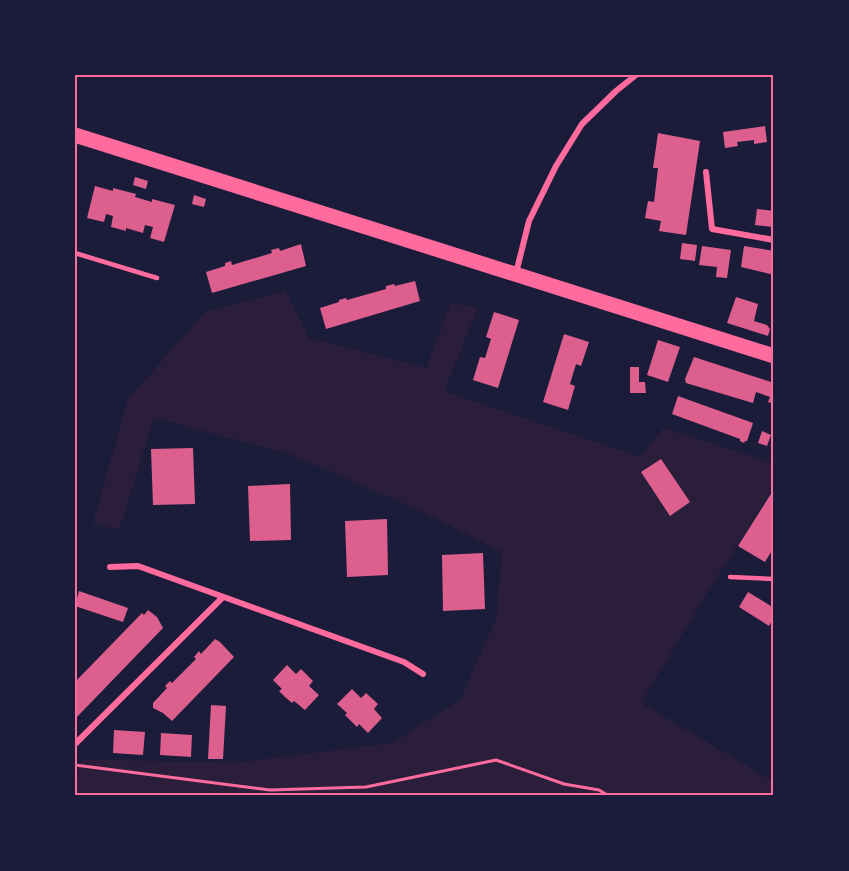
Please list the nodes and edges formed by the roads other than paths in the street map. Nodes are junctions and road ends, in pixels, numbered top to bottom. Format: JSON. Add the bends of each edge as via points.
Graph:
{"nodes":[{"id":1,"x":636,"y":75,"type":"edge"},
{"id":2,"x":75,"y":135,"type":"edge"},
{"id":3,"x":706,"y":172,"type":"dead end"},
{"id":4,"x":774,"y":240,"type":"edge"},
{"id":5,"x":75,"y":253,"type":"edge"},
{"id":6,"x":516,"y":274,"type":"junction"},
{"id":7,"x":157,"y":279,"type":"dead end"},
{"id":8,"x":774,"y":356,"type":"edge"},
{"id":9,"x":110,"y":567,"type":"dead end"},
{"id":10,"x":730,"y":577,"type":"dead end"},
{"id":11,"x":774,"y":579,"type":"edge"},
{"id":12,"x":222,"y":597,"type":"junction"},
{"id":13,"x":423,"y":675,"type":"dead end"},
{"id":14,"x":75,"y":744,"type":"edge"}],
"edges":[{"from":1,"to":6,"type":"street","via":[[582,124],[556,166],[529,221]]},
{"from":2,"to":6,"type":"main road"},
{"from":3,"to":4,"type":"street","via":[[712,229]]},
{"from":5,"to":7,"type":"lane"},
{"from":6,"to":8,"type":"main road"},
{"from":9,"to":12,"type":"street","via":[[138,566]]},
{"from":10,"to":11,"type":"lane"},
{"from":12,"to":13,"type":"street","via":[[404,662]]},
{"from":12,"to":14,"type":"street"}]}
